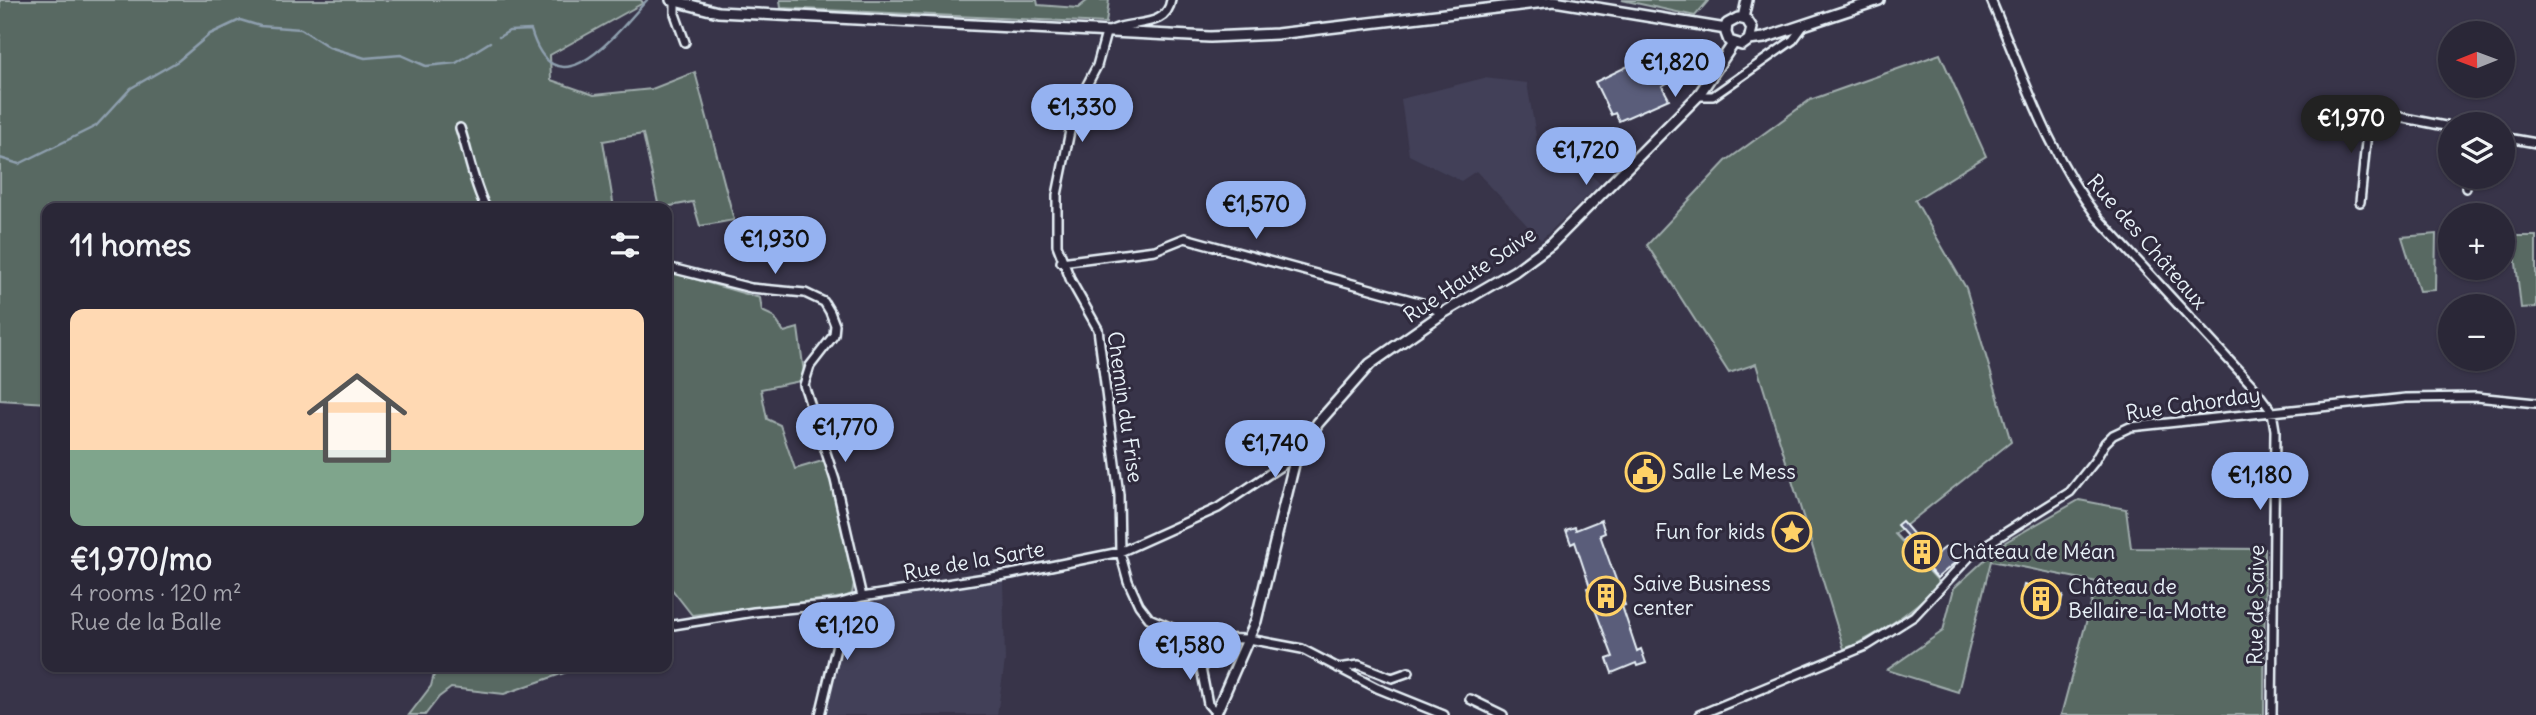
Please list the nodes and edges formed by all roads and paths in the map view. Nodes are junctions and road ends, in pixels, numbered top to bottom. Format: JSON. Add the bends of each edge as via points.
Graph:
{"nodes":[{"id":1,"x":1171,"y":0,"type":"edge"},
{"id":2,"x":1747,"y":0,"type":"edge"},
{"id":3,"x":1879,"y":0,"type":"edge"},
{"id":4,"x":1991,"y":0,"type":"edge"},
{"id":5,"x":673,"y":1,"type":"edge"},
{"id":6,"x":1862,"y":2,"type":"edge"},
{"id":7,"x":1743,"y":18,"type":"junction"},
{"id":8,"x":1804,"y":26,"type":"junction"},
{"id":9,"x":1752,"y":28,"type":"junction"},
{"id":10,"x":1726,"y":29,"type":"junction"},
{"id":11,"x":1106,"y":33,"type":"junction"},
{"id":12,"x":1776,"y":33,"type":"junction"},
{"id":13,"x":1749,"y":40,"type":"junction"},
{"id":14,"x":685,"y":42,"type":"dead end"},
{"id":15,"x":1733,"y":44,"type":"junction"},
{"id":16,"x":1698,"y":96,"type":"junction"},
{"id":17,"x":2329,"y":103,"type":"dead end"},
{"id":18,"x":2370,"y":112,"type":"junction"},
{"id":19,"x":2438,"y":125,"type":"edge"},
{"id":20,"x":460,"y":128,"type":"dead end"},
{"id":21,"x":2515,"y":139,"type":"edge"},
{"id":22,"x":2536,"y":143,"type":"edge"},
{"id":23,"x":2360,"y":202,"type":"dead end"},
{"id":24,"x":483,"y":203,"type":"edge"},
{"id":25,"x":1061,"y":261,"type":"junction"},
{"id":26,"x":672,"y":268,"type":"edge"},
{"id":27,"x":1443,"y":313,"type":"junction"},
{"id":28,"x":2536,"y":404,"type":"edge"},
{"id":29,"x":2272,"y":412,"type":"junction"},
{"id":30,"x":1296,"y":456,"type":"junction"},
{"id":31,"x":1120,"y":552,"type":"junction"},
{"id":32,"x":862,"y":597,"type":"junction"},
{"id":33,"x":847,"y":603,"type":"junction"},
{"id":34,"x":672,"y":625,"type":"edge"},
{"id":35,"x":1195,"y":638,"type":"junction"},
{"id":36,"x":1249,"y":639,"type":"junction"},
{"id":37,"x":1338,"y":668,"type":"junction"},
{"id":38,"x":1409,"y":672,"type":"dead end"},
{"id":39,"x":1471,"y":699,"type":"dead end"},
{"id":40,"x":1215,"y":714,"type":"edge"},
{"id":41,"x":820,"y":715,"type":"edge"},
{"id":42,"x":1444,"y":715,"type":"edge"},
{"id":43,"x":1503,"y":715,"type":"edge"},
{"id":44,"x":1699,"y":715,"type":"edge"},
{"id":45,"x":2272,"y":715,"type":"edge"}],
"edges":[{"from":1,"to":11,"type":"street","via":[[1167,15],[1158,20],[1118,25]]},
{"from":2,"to":7,"type":"street"},
{"from":3,"to":6,"type":"street"},
{"from":4,"to":29,"type":"street","name":"Rue des Châteaux","via":[[2050,142],[2079,193]]},
{"from":5,"to":11,"type":"street","via":[[718,12]]},
{"from":5,"to":14,"type":"street"},
{"from":6,"to":8,"type":"street"},
{"from":7,"to":9,"type":"street"},
{"from":7,"to":10,"type":"street","via":[[1730,21]]},
{"from":8,"to":12,"type":"street"},
{"from":8,"to":16,"type":"street","via":[[1793,40],[1713,96]]},
{"from":9,"to":12,"type":"street"},
{"from":9,"to":13,"type":"street"},
{"from":10,"to":11,"type":"street","via":[[1554,1],[1251,36]]},
{"from":10,"to":15,"type":"street"},
{"from":11,"to":25,"type":"street","name":"Chemin du Frise","via":[[1097,66],[1079,100],[1057,195]]},
{"from":12,"to":13,"type":"street"},
{"from":13,"to":15,"type":"street"},
{"from":15,"to":16,"type":"street","name":"Rue Haute Saive"},
{"from":16,"to":27,"type":"street","name":"Rue Haute Saive","via":[[1540,253]]},
{"from":17,"to":18,"type":"street"},
{"from":18,"to":19,"type":"street"},
{"from":18,"to":23,"type":"street"},
{"from":20,"to":24,"type":"street"},
{"from":21,"to":22,"type":"street"},
{"from":25,"to":27,"type":"street","via":[[1155,250],[1185,238],[1422,303]]},
{"from":25,"to":31,"type":"street","name":"Chemin du Frise","via":[[1098,328],[1119,495]]},
{"from":26,"to":32,"type":"street","via":[[751,288],[798,291],[824,302],[835,325],[834,335],[810,366],[804,385],[835,480]]},
{"from":27,"to":30,"type":"street","name":"Rue Haute Saive","via":[[1370,364],[1318,423]]},
{"from":28,"to":29,"type":"street","name":"Rue Cahorday","via":[[2436,397]]},
{"from":29,"to":44,"type":"street","name":"Rue Cahorday","via":[[2130,427],[2113,435],[2070,492],[1973,553],[1914,616],[1868,645]]},
{"from":29,"to":45,"type":"street","name":"Rue de Saive"},
{"from":30,"to":31,"type":"street","name":"Rue Haute Saive","via":[[1218,508]]},
{"from":30,"to":36,"type":"street","name":"Rue Haute Saive"},
{"from":31,"to":32,"type":"street","name":"Rue de la Sarte"},
{"from":31,"to":35,"type":"street","via":[[1128,581],[1149,618]]},
{"from":32,"to":33,"type":"street","name":"Rue de la Sarte"},
{"from":33,"to":34,"type":"street","name":"Rue de la Sarte"},
{"from":33,"to":41,"type":"street"},
{"from":35,"to":36,"type":"street"},
{"from":35,"to":40,"type":"street","name":"Rue Haute Saive","via":[[1208,704]]},
{"from":36,"to":37,"type":"street","via":[[1302,649]]},
{"from":36,"to":40,"type":"street","name":"Rue Haute Saive"},
{"from":37,"to":38,"type":"street","via":[[1359,665],[1392,678]]},
{"from":37,"to":42,"type":"street"},
{"from":39,"to":43,"type":"street"}]}
